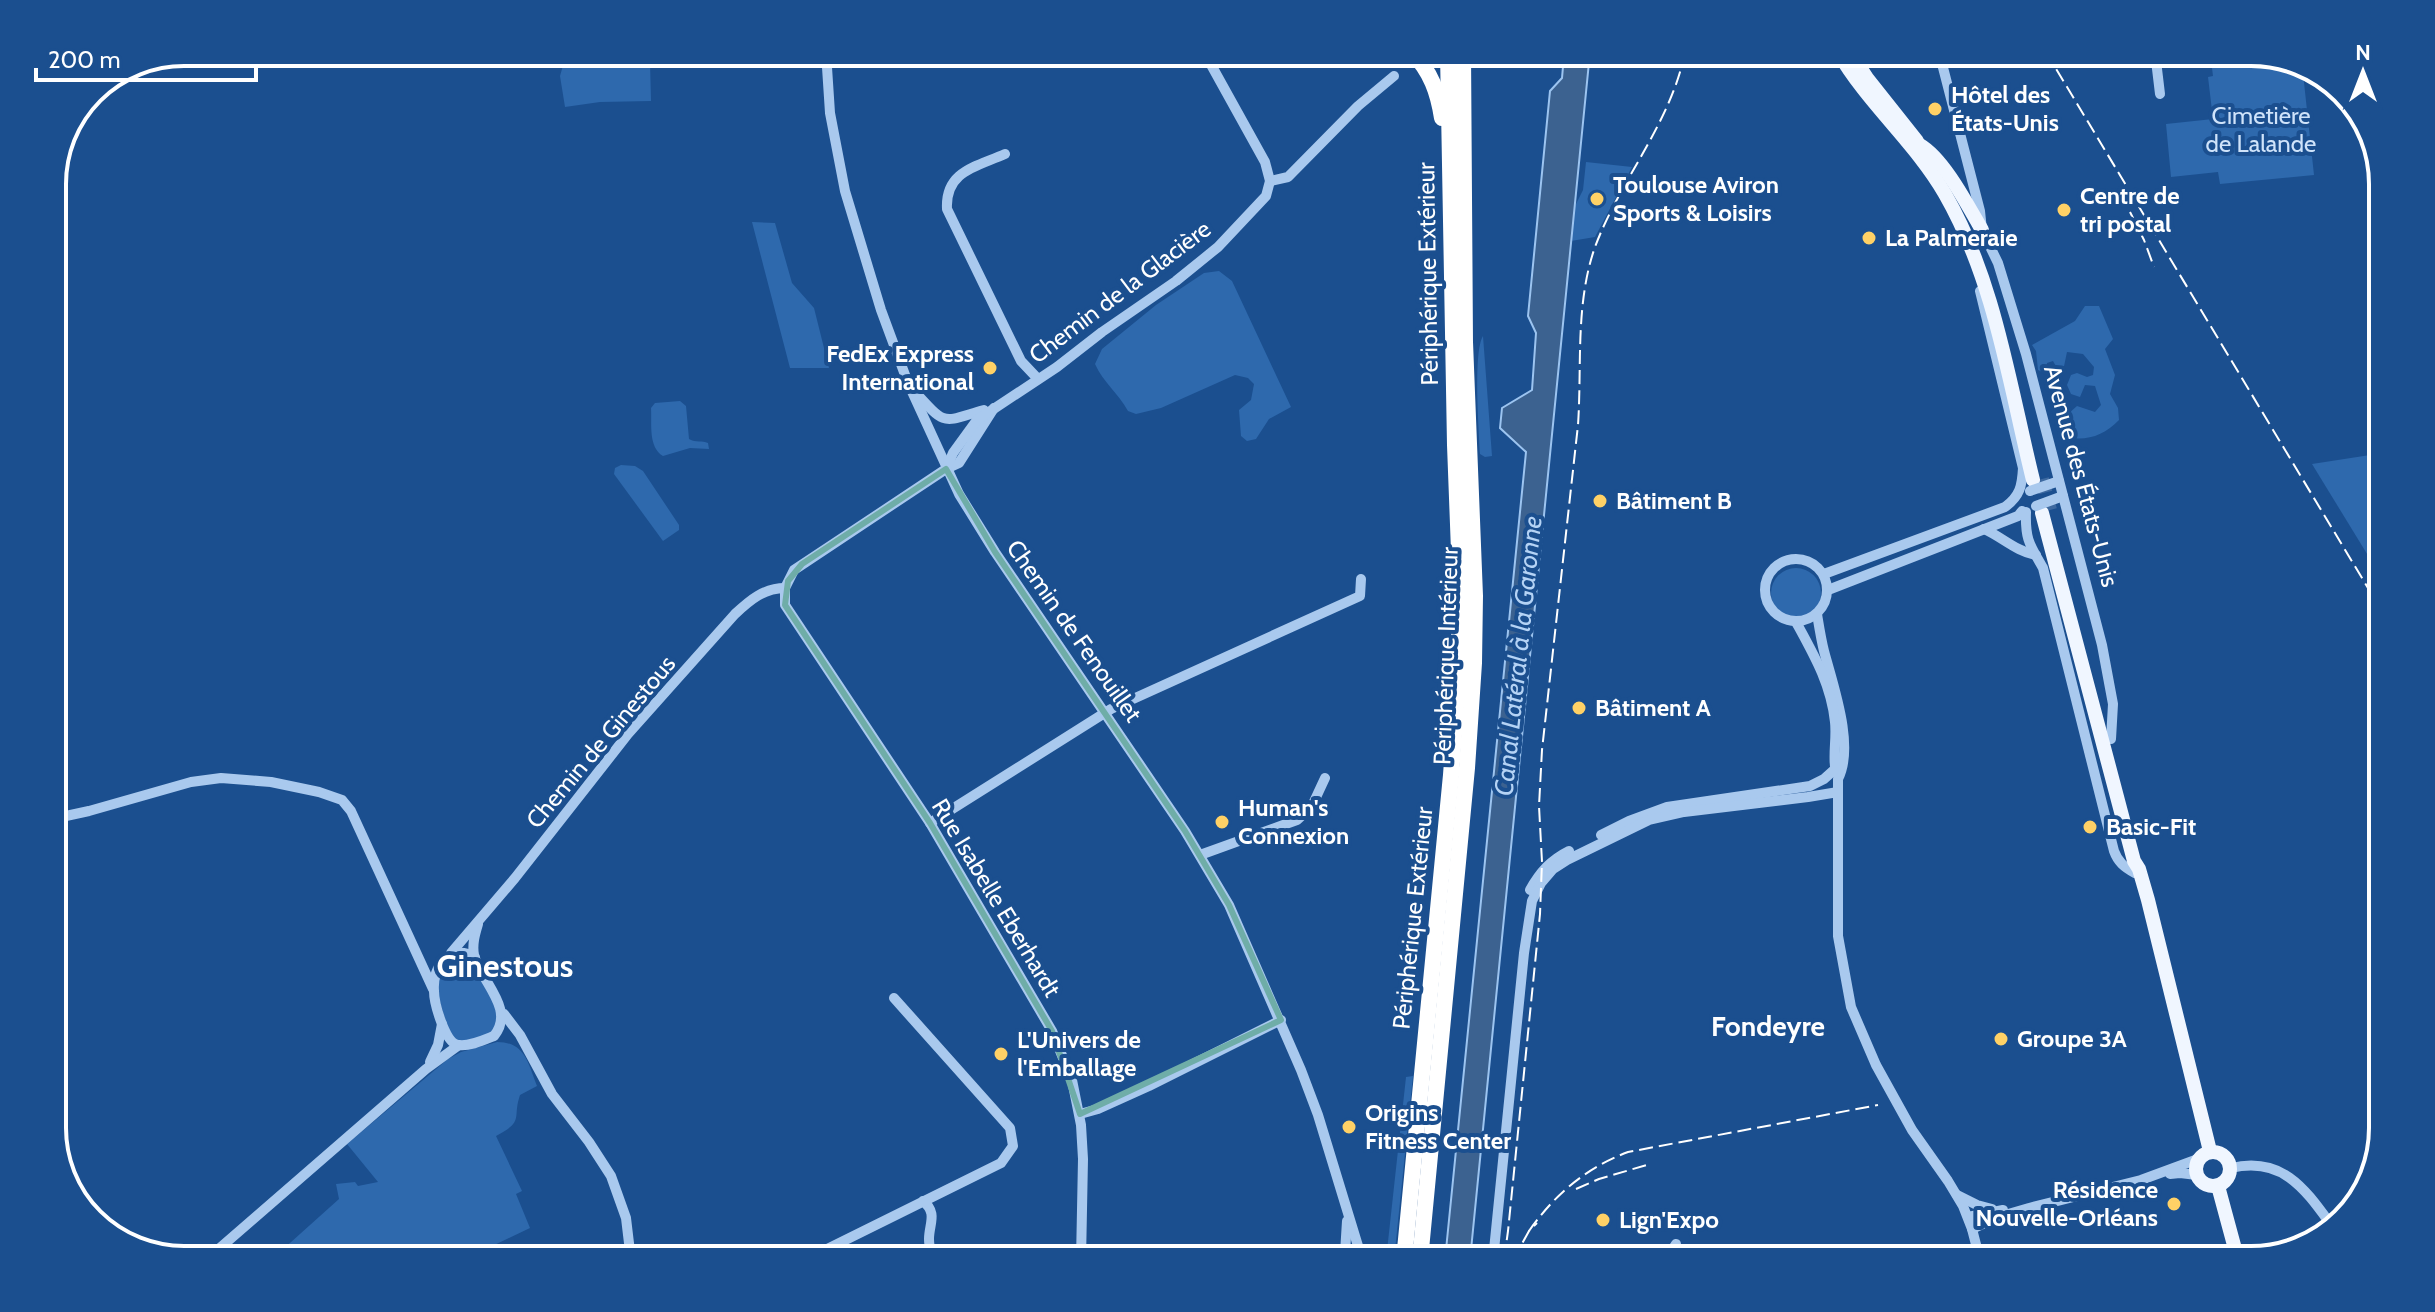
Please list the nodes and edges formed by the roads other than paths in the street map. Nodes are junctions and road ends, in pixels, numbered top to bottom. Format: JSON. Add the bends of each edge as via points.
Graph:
{"nodes":[{"id":1,"x":827,"y":66,"type":"edge"},
{"id":2,"x":1211,"y":66,"type":"edge"},
{"id":3,"x":1424,"y":66,"type":"edge"},
{"id":4,"x":1448,"y":66,"type":"edge"},
{"id":5,"x":1463,"y":66,"type":"edge"},
{"id":6,"x":1847,"y":66,"type":"edge"},
{"id":7,"x":1859,"y":66,"type":"edge"},
{"id":8,"x":1942,"y":66,"type":"edge"},
{"id":9,"x":2157,"y":66,"type":"edge"},
{"id":10,"x":1394,"y":76,"type":"dead end"},
{"id":11,"x":2160,"y":94,"type":"dead end"},
{"id":12,"x":1920,"y":145,"type":"junction"},
{"id":13,"x":1005,"y":154,"type":"dead end"},
{"id":14,"x":1450,"y":165,"type":"junction"},
{"id":15,"x":1270,"y":177,"type":"junction"},
{"id":16,"x":1982,"y":230,"type":"junction"},
{"id":17,"x":1021,"y":361,"type":"junction"},
{"id":18,"x":1038,"y":379,"type":"junction"},
{"id":19,"x":908,"y":383,"type":"junction"},
{"id":20,"x":1027,"y":386,"type":"junction"},
{"id":21,"x":994,"y":408,"type":"junction"},
{"id":22,"x":946,"y":469,"type":"junction"},
{"id":23,"x":2059,"y":481,"type":"junction"},
{"id":24,"x":2028,"y":488,"type":"junction"},
{"id":25,"x":2063,"y":496,"type":"junction"},
{"id":26,"x":2035,"y":510,"type":"junction"},
{"id":27,"x":1984,"y":529,"type":"junction"},
{"id":28,"x":2036,"y":555,"type":"junction"},
{"id":29,"x":1824,"y":574,"type":"junction"},
{"id":30,"x":1361,"y":579,"type":"dead end"},
{"id":31,"x":1828,"y":590,"type":"junction"},
{"id":32,"x":785,"y":594,"type":"junction"},
{"id":33,"x":1817,"y":614,"type":"junction"},
{"id":34,"x":1796,"y":622,"type":"junction"},
{"id":35,"x":1105,"y":712,"type":"junction"},
{"id":36,"x":2107,"y":744,"type":"junction"},
{"id":37,"x":1836,"y":774,"type":"junction"},
{"id":38,"x":1325,"y":778,"type":"dead end"},
{"id":39,"x":1838,"y":792,"type":"junction"},
{"id":40,"x":1808,"y":797,"type":"junction"},
{"id":41,"x":66,"y":815,"type":"edge"},
{"id":42,"x":1839,"y":816,"type":"junction"},
{"id":43,"x":930,"y":823,"type":"junction"},
{"id":44,"x":1200,"y":855,"type":"junction"},
{"id":45,"x":2140,"y":870,"type":"junction"},
{"id":46,"x":480,"y":919,"type":"junction"},
{"id":47,"x":451,"y":953,"type":"junction"},
{"id":48,"x":1524,"y":953,"type":"junction"},
{"id":49,"x":475,"y":957,"type":"junction"},
{"id":50,"x":424,"y":967,"type":"junction"},
{"id":51,"x":438,"y":968,"type":"junction"},
{"id":52,"x":433,"y":989,"type":"junction"},
{"id":53,"x":894,"y":998,"type":"dead end"},
{"id":54,"x":502,"y":1010,"type":"junction"},
{"id":55,"x":1281,"y":1020,"type":"junction"},
{"id":56,"x":442,"y":1022,"type":"junction"},
{"id":57,"x":494,"y":1036,"type":"junction"},
{"id":58,"x":523,"y":1042,"type":"junction"},
{"id":59,"x":459,"y":1045,"type":"junction"},
{"id":60,"x":426,"y":1069,"type":"junction"},
{"id":61,"x":1080,"y":1114,"type":"junction"},
{"id":62,"x":2204,"y":1155,"type":"junction"},
{"id":63,"x":2231,"y":1168,"type":"junction"},
{"id":64,"x":2197,"y":1175,"type":"junction"},
{"id":65,"x":2152,"y":1177,"type":"junction"},
{"id":66,"x":2218,"y":1186,"type":"junction"},
{"id":67,"x":1957,"y":1195,"type":"junction"},
{"id":68,"x":923,"y":1201,"type":"junction"},
{"id":69,"x":2029,"y":1208,"type":"junction"},
{"id":70,"x":2001,"y":1210,"type":"junction"},
{"id":71,"x":1348,"y":1211,"type":"junction"},
{"id":72,"x":1968,"y":1217,"type":"junction"},
{"id":73,"x":2326,"y":1219,"type":"edge"},
{"id":74,"x":1972,"y":1229,"type":"junction"},
{"id":75,"x":222,"y":1246,"type":"edge"},
{"id":76,"x":629,"y":1246,"type":"edge"},
{"id":77,"x":833,"y":1246,"type":"edge"},
{"id":78,"x":930,"y":1246,"type":"edge"},
{"id":79,"x":1081,"y":1246,"type":"edge"},
{"id":80,"x":1346,"y":1246,"type":"edge"},
{"id":81,"x":1359,"y":1246,"type":"edge"},
{"id":82,"x":1405,"y":1246,"type":"edge"},
{"id":83,"x":1421,"y":1246,"type":"edge"},
{"id":84,"x":1494,"y":1246,"type":"edge"},
{"id":85,"x":1976,"y":1246,"type":"edge"},
{"id":86,"x":2234,"y":1246,"type":"edge"}],
"edges":[{"from":1,"to":19,"type":"street","name":"Chemin de Fenouillet","via":[[845,191]]},
{"from":2,"to":15,"type":"street"},
{"from":3,"to":14,"type":"highway","via":[[1435,86]]},
{"from":4,"to":14,"type":"highway","name":"Périphérique Extérieur"},
{"from":5,"to":83,"type":"highway","name":"Périphérique Intérieur","via":[[1473,692]]},
{"from":6,"to":24,"type":"main road","name":"Avenue des États-Unis","via":[[1929,170],[1967,236],[1982,274]]},
{"from":7,"to":12,"type":"main road","name":"Avenue des États-Unis"},
{"from":8,"to":16,"type":"street","name":"Avenue des États-Unis"},
{"from":9,"to":11,"type":"street"},
{"from":10,"to":15,"type":"street","via":[[1294,171],[1283,179]]},
{"from":12,"to":16,"type":"main road","via":[[1954,183]]},
{"from":12,"to":24,"type":"main road","name":"Avenue des États-Unis","via":[[1950,186],[1986,256],[2000,305]]},
{"from":13,"to":17,"type":"street","via":[[954,179],[947,209]]},
{"from":14,"to":82,"type":"highway","name":"Périphérique Extérieur","via":[[1459,666]]},
{"from":15,"to":18,"type":"street","name":"Chemin de la Glacière","via":[[1261,203],[1204,260]]},
{"from":16,"to":23,"type":"street","name":"Avenue des États-Unis","via":[[1998,263],[2026,354]]},
{"from":17,"to":18,"type":"street"},
{"from":17,"to":20,"type":"street"},
{"from":18,"to":20,"type":"street","name":"Chemin de la Glacière"},
{"from":19,"to":21,"type":"street","via":[[945,419]]},
{"from":19,"to":22,"type":"street","name":"Chemin de Fenouillet"},
{"from":20,"to":21,"type":"street","name":"Chemin de la Glacière"},
{"from":21,"to":22,"type":"street","name":"Chemin de la Glacière","via":[[977,420]]},
{"from":22,"to":32,"type":"street","via":[[794,570]]},
{"from":22,"to":35,"type":"street","name":"Chemin de Fenouillet","via":[[995,552]]},
{"from":23,"to":24,"type":"street","bridge":true},
{"from":23,"to":25,"type":"street","name":"Avenue des États-Unis"},
{"from":24,"to":26,"type":"street","via":[[2036,499]]},
{"from":24,"to":26,"type":"street","via":[[2016,507]]},
{"from":24,"to":29,"type":"street","via":[[1991,512]]},
{"from":25,"to":26,"type":"street","bridge":true},
{"from":25,"to":36,"type":"street","name":"Avenue des États-Unis","via":[[2113,704]]},
{"from":26,"to":27,"type":"street"},
{"from":26,"to":28,"type":"street","via":[[2025,528]]},
{"from":26,"to":36,"type":"main road","name":"Avenue des États-Unis"},
{"from":27,"to":28,"type":"street"},
{"from":27,"to":31,"type":"street"},
{"from":28,"to":45,"type":"street","via":[[2114,851],[2126,868]]},
{"from":29,"to":31,"type":"street"},
{"from":29,"to":34,"type":"street","via":[[1811,562],[1793,559],[1771,572],[1765,587],[1767,603],[1779,617]]},
{"from":30,"to":35,"type":"street","via":[[1360,596]]},
{"from":31,"to":33,"type":"street"},
{"from":32,"to":43,"type":"street","name":"Rue Isabelle Eberhardt","via":[[788,612]]},
{"from":32,"to":46,"type":"street","name":"Chemin de Ginestous","via":[[772,589],[735,614],[628,734]]},
{"from":33,"to":34,"type":"street"},
{"from":33,"to":37,"type":"street","via":[[1843,730],[1843,770]]},
{"from":34,"to":37,"type":"street","via":[[1830,694]]},
{"from":35,"to":43,"type":"street"},
{"from":35,"to":44,"type":"street","name":"Chemin de Fenouillet"},
{"from":36,"to":45,"type":"main road","name":"Avenue des États-Unis"},
{"from":37,"to":39,"type":"street"},
{"from":37,"to":48,"type":"street","via":[[1810,786],[1667,807],[1559,856],[1542,871],[1526,900]]},
{"from":38,"to":44,"type":"street","via":[[1312,806],[1297,820]]},
{"from":39,"to":40,"type":"street"},
{"from":39,"to":42,"type":"street"},
{"from":40,"to":42,"type":"street","via":[[1824,802]]},
{"from":40,"to":48,"type":"street","via":[[1667,815],[1567,860],[1536,892]]},
{"from":41,"to":50,"type":"street","via":[[221,778],[271,782],[342,800]]},
{"from":42,"to":67,"type":"street","via":[[1838,936],[1851,1007],[1912,1130]]},
{"from":43,"to":61,"type":"street","name":"Rue Isabelle Eberhardt","via":[[1052,1031]]},
{"from":44,"to":55,"type":"street","name":"Chemin de Fenouillet"},
{"from":45,"to":62,"type":"main road","name":"Avenue des États-Unis"},
{"from":46,"to":47,"type":"street","name":"Chemin de Ginestous"},
{"from":46,"to":49,"type":"street"},
{"from":47,"to":49,"type":"street"},
{"from":47,"to":51,"type":"street","name":"Chemin de Ginestous"},
{"from":48,"to":84,"type":"street"},
{"from":49,"to":54,"type":"street"},
{"from":50,"to":51,"type":"street"},
{"from":50,"to":52,"type":"street"},
{"from":51,"to":52,"type":"street","name":"Chemin de Ginestous"},
{"from":52,"to":56,"type":"street","name":"Chemin de Ginestous"},
{"from":53,"to":68,"type":"street","via":[[1010,1128],[1013,1146],[1001,1163]]},
{"from":54,"to":57,"type":"street"},
{"from":54,"to":58,"type":"street"},
{"from":55,"to":61,"type":"street"},
{"from":55,"to":71,"type":"street","name":"Chemin de Fenouillet"},
{"from":56,"to":59,"type":"street","name":"Chemin de Ginestous","via":[[452,1043]]},
{"from":56,"to":60,"type":"street"},
{"from":57,"to":58,"type":"street","via":[[510,1035]]},
{"from":57,"to":59,"type":"street"},
{"from":58,"to":76,"type":"street","via":[[552,1094],[611,1176]]},
{"from":59,"to":60,"type":"street"},
{"from":60,"to":75,"type":"street"},
{"from":61,"to":79,"type":"street","name":"Rue Isabelle Eberhardt"},
{"from":62,"to":63,"type":"main road","via":[[2216,1151]]},
{"from":62,"to":64,"type":"main road","via":[[2196,1164]]},
{"from":62,"to":65,"type":"street"},
{"from":63,"to":66,"type":"main road"},
{"from":63,"to":73,"type":"street","via":[[2260,1166],[2287,1174]]},
{"from":64,"to":65,"type":"street"},
{"from":64,"to":66,"type":"main road"},
{"from":65,"to":69,"type":"street"},
{"from":66,"to":86,"type":"main road"},
{"from":67,"to":70,"type":"street"},
{"from":67,"to":72,"type":"street"},
{"from":68,"to":77,"type":"street"},
{"from":68,"to":78,"type":"street","via":[[933,1215]]},
{"from":69,"to":70,"type":"street"},
{"from":69,"to":74,"type":"street"},
{"from":70,"to":72,"type":"street"},
{"from":71,"to":80,"type":"street","name":"Chemin de Fenouillet"},
{"from":71,"to":81,"type":"street","name":"Chemin de Fenouillet"},
{"from":72,"to":74,"type":"street"},
{"from":74,"to":85,"type":"street"}]}
